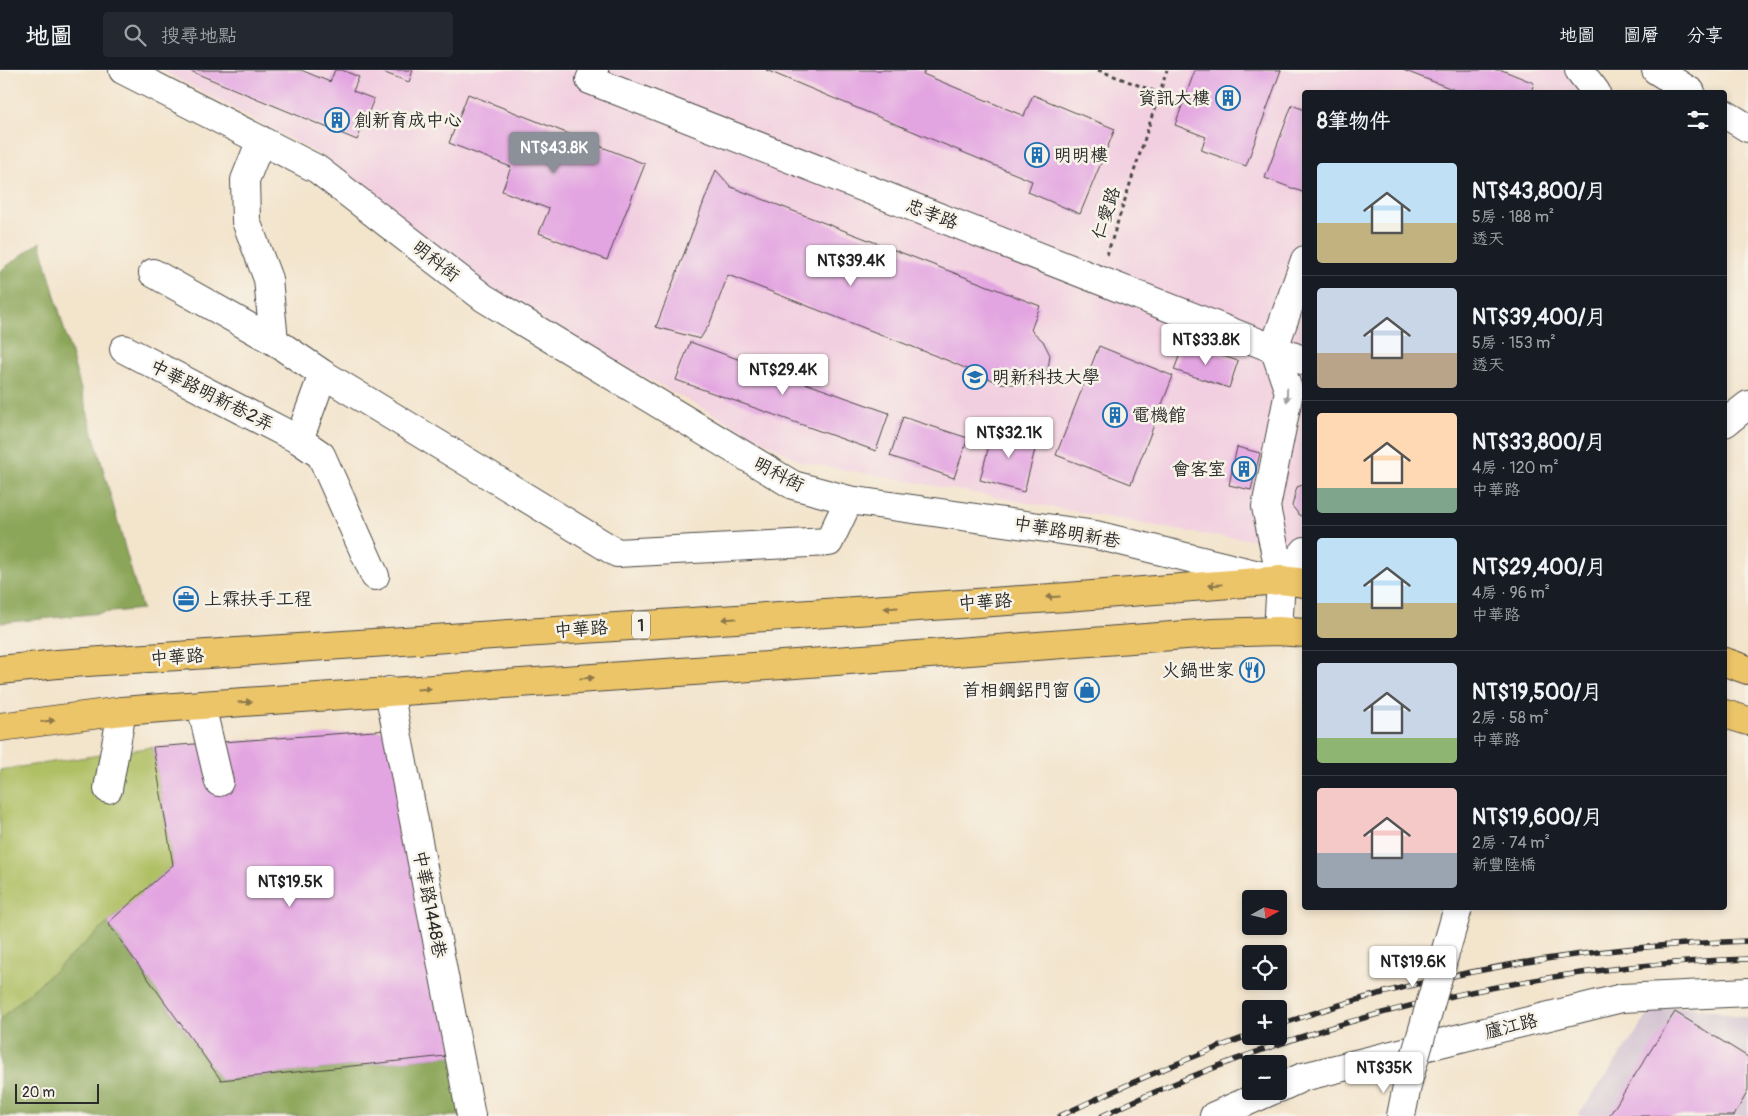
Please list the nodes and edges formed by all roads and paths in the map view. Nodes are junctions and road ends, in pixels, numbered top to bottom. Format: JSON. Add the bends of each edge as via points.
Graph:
{"nodes":[{"id":1,"x":124,"y":70,"type":"edge"},
{"id":2,"x":1098,"y":70,"type":"edge"},
{"id":3,"x":1167,"y":70,"type":"edge"},
{"id":4,"x":1579,"y":70,"type":"edge"},
{"id":5,"x":1656,"y":70,"type":"edge"},
{"id":6,"x":592,"y":75,"type":"edge"},
{"id":7,"x":1594,"y":90,"type":"edge"},
{"id":8,"x":1689,"y":90,"type":"edge"},
{"id":9,"x":1159,"y":93,"type":"junction"},
{"id":10,"x":1727,"y":115,"type":"edge"},
{"id":11,"x":1748,"y":128,"type":"edge"},
{"id":12,"x":261,"y":140,"type":"junction"},
{"id":13,"x":1302,"y":269,"type":"edge"},
{"id":14,"x":153,"y":273,"type":"dead end"},
{"id":15,"x":1099,"y":279,"type":"junction"},
{"id":16,"x":274,"y":341,"type":"junction"},
{"id":17,"x":1274,"y":348,"type":"junction"},
{"id":18,"x":124,"y":349,"type":"dead end"},
{"id":19,"x":1302,"y":360,"type":"edge"},
{"id":20,"x":323,"y":374,"type":"junction"},
{"id":21,"x":1748,"y":404,"type":"edge"},
{"id":22,"x":1727,"y":421,"type":"edge"},
{"id":23,"x":299,"y":440,"type":"junction"},
{"id":24,"x":849,"y":500,"type":"junction"},
{"id":25,"x":1302,"y":559,"type":"edge"},
{"id":26,"x":375,"y":576,"type":"dead end"},
{"id":27,"x":1293,"y":582,"type":"edge"},
{"id":28,"x":1278,"y":631,"type":"junction"},
{"id":29,"x":1302,"y":633,"type":"edge"},
{"id":30,"x":1727,"y":663,"type":"edge"},
{"id":31,"x":0,"y":670,"type":"edge"},
{"id":32,"x":1748,"y":670,"type":"edge"},
{"id":33,"x":388,"y":691,"type":"junction"},
{"id":34,"x":201,"y":705,"type":"junction"},
{"id":35,"x":122,"y":712,"type":"junction"},
{"id":36,"x":1727,"y":715,"type":"edge"},
{"id":37,"x":1748,"y":721,"type":"edge"},
{"id":38,"x":0,"y":726,"type":"edge"},
{"id":39,"x":219,"y":782,"type":"dead end"},
{"id":40,"x":108,"y":789,"type":"dead end"},
{"id":41,"x":1457,"y":910,"type":"edge"},
{"id":42,"x":1748,"y":992,"type":"edge"},
{"id":43,"x":1287,"y":1084,"type":"edge"},
{"id":44,"x":1250,"y":1100,"type":"edge"},
{"id":45,"x":471,"y":1116,"type":"edge"},
{"id":46,"x":1214,"y":1116,"type":"edge"},
{"id":47,"x":1401,"y":1116,"type":"edge"}],
"edges":[{"from":1,"to":12,"type":"street"},
{"from":2,"to":9,"type":"path"},
{"from":3,"to":9,"type":"path","name":"仁愛路"},
{"from":4,"to":7,"type":"street"},
{"from":5,"to":8,"type":"street"},
{"from":6,"to":15,"type":"street","name":"忠孝路"},
{"from":9,"to":15,"type":"path","name":"仁愛路"},
{"from":10,"to":11,"type":"street"},
{"from":12,"to":16,"type":"street","via":[[245,180],[246,221],[268,279]]},
{"from":12,"to":24,"type":"street","name":"明科街","via":[[317,169],[484,298],[552,340],[792,485]]},
{"from":13,"to":17,"type":"street"},
{"from":14,"to":16,"type":"street"},
{"from":15,"to":17,"type":"street","name":"忠孝路"},
{"from":16,"to":20,"type":"street"},
{"from":17,"to":19,"type":"street","name":"忠孝路"},
{"from":17,"to":27,"type":"street","one_way":true,"via":[[1289,392],[1266,507]]},
{"from":18,"to":23,"type":"street","name":"中華路明新巷2弄"},
{"from":20,"to":23,"type":"street"},
{"from":20,"to":24,"type":"street","via":[[618,553],[829,542]]},
{"from":21,"to":22,"type":"street"},
{"from":23,"to":26,"type":"street","name":"中華路明新巷2弄","via":[[321,455]]},
{"from":24,"to":27,"type":"street","name":"中華路明新巷","via":[[1096,535]]},
{"from":25,"to":27,"type":"street"},
{"from":27,"to":28,"type":"street"},
{"from":27,"to":31,"type":"main road","name":"中華路","number":"1","one_way":true},
{"from":28,"to":29,"type":"main road"},
{"from":33,"to":28,"type":"main road","one_way":true},
{"from":30,"to":32,"type":"main road"},
{"from":34,"to":33,"type":"main road","one_way":true},
{"from":33,"to":45,"type":"street","name":"中華路1448巷"},
{"from":34,"to":35,"type":"main road"},
{"from":34,"to":39,"type":"street"},
{"from":38,"to":35,"type":"main road","one_way":true},
{"from":35,"to":40,"type":"street"},
{"from":36,"to":37,"type":"main road"},
{"from":41,"to":47,"type":"street","bridge":true},
{"from":42,"to":43,"type":"street","name":"廬江路","via":[[1622,998],[1303,1077]]},
{"from":44,"to":46,"type":"street"}]}
